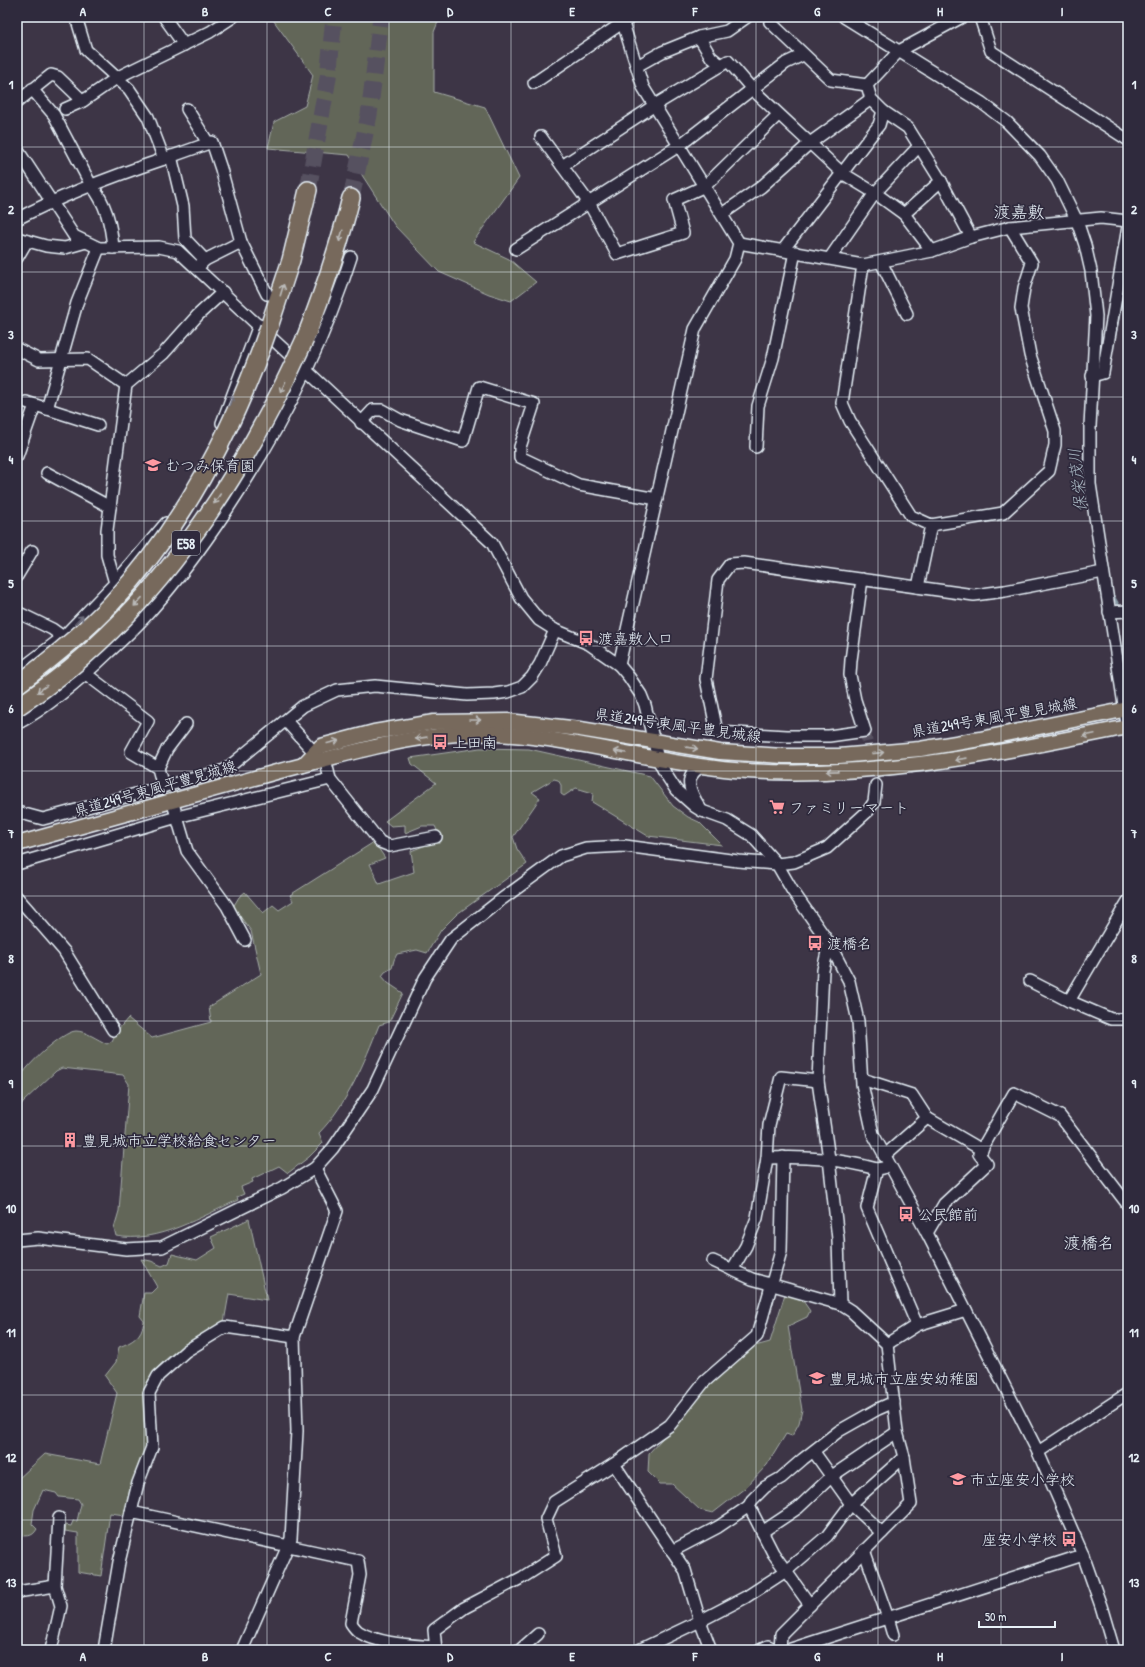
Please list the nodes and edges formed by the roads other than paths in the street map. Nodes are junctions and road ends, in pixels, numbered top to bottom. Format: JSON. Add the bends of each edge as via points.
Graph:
{"nodes":[{"id":1,"x":76,"y":17,"type":"edge"},
{"id":2,"x":164,"y":17,"type":"edge"},
{"id":3,"x":233,"y":17,"type":"edge"},
{"id":4,"x":746,"y":17,"type":"edge"},
{"id":5,"x":844,"y":17,"type":"edge"},
{"id":6,"x":962,"y":17,"type":"edge"},
{"id":7,"x":980,"y":17,"type":"edge"},
{"id":8,"x":625,"y":19,"type":"edge"},
{"id":9,"x":769,"y":19,"type":"edge"},
{"id":10,"x":699,"y":37,"type":"junction"},
{"id":11,"x":184,"y":45,"type":"junction"},
{"id":12,"x":899,"y":51,"type":"junction"},
{"id":13,"x":803,"y":55,"type":"junction"},
{"id":14,"x":721,"y":65,"type":"junction"},
{"id":15,"x":637,"y":66,"type":"junction"},
{"id":16,"x":118,"y":77,"type":"junction"},
{"id":17,"x":534,"y":83,"type":"dead end"},
{"id":18,"x":867,"y":85,"type":"junction"},
{"id":19,"x":32,"y":89,"type":"junction"},
{"id":20,"x":752,"y":89,"type":"junction"},
{"id":21,"x":872,"y":99,"type":"junction"},
{"id":22,"x":83,"y":101,"type":"junction"},
{"id":23,"x":17,"y":102,"type":"edge"},
{"id":24,"x":655,"y":105,"type":"junction"},
{"id":25,"x":65,"y":109,"type":"dead end"},
{"id":26,"x":187,"y":109,"type":"dead end"},
{"id":27,"x":883,"y":111,"type":"junction"},
{"id":28,"x":778,"y":115,"type":"junction"},
{"id":29,"x":541,"y":137,"type":"dead end"},
{"id":30,"x":1128,"y":140,"type":"edge"},
{"id":31,"x":208,"y":143,"type":"junction"},
{"id":32,"x":810,"y":143,"type":"junction"},
{"id":33,"x":680,"y":145,"type":"junction"},
{"id":34,"x":920,"y":145,"type":"junction"},
{"id":35,"x":17,"y":149,"type":"edge"},
{"id":36,"x":168,"y":158,"type":"junction"},
{"id":37,"x":562,"y":166,"type":"junction"},
{"id":38,"x":842,"y":173,"type":"junction"},
{"id":39,"x":941,"y":181,"type":"junction"},
{"id":40,"x":91,"y":185,"type":"junction"},
{"id":41,"x":705,"y":186,"type":"junction"},
{"id":42,"x":308,"y":190,"type":"tunnel mouth"},
{"id":43,"x":875,"y":193,"type":"junction"},
{"id":44,"x":351,"y":198,"type":"tunnel mouth"},
{"id":45,"x":51,"y":201,"type":"junction"},
{"id":46,"x":589,"y":203,"type":"junction"},
{"id":47,"x":722,"y":214,"type":"junction"},
{"id":48,"x":904,"y":214,"type":"junction"},
{"id":49,"x":17,"y":219,"type":"edge"},
{"id":50,"x":1077,"y":221,"type":"junction"},
{"id":51,"x":1128,"y":221,"type":"edge"},
{"id":52,"x":1010,"y":226,"type":"junction"},
{"id":53,"x":1128,"y":227,"type":"edge"},
{"id":54,"x":971,"y":236,"type":"junction"},
{"id":55,"x":22,"y":239,"type":"edge"},
{"id":56,"x":86,"y":242,"type":"junction"},
{"id":57,"x":241,"y":242,"type":"junction"},
{"id":58,"x":739,"y":243,"type":"junction"},
{"id":59,"x":100,"y":248,"type":"junction"},
{"id":60,"x":113,"y":248,"type":"junction"},
{"id":61,"x":516,"y":249,"type":"dead end"},
{"id":62,"x":783,"y":250,"type":"junction"},
{"id":63,"x":932,"y":251,"type":"junction"},
{"id":64,"x":795,"y":252,"type":"junction"},
{"id":65,"x":351,"y":257,"type":"dead end"},
{"id":66,"x":17,"y":258,"type":"edge"},
{"id":67,"x":830,"y":258,"type":"junction"},
{"id":68,"x":205,"y":260,"type":"junction"},
{"id":69,"x":881,"y":262,"type":"junction"},
{"id":70,"x":864,"y":265,"type":"junction"},
{"id":71,"x":197,"y":268,"type":"junction"},
{"id":72,"x":224,"y":292,"type":"junction"},
{"id":73,"x":267,"y":294,"type":"dead end"},
{"id":74,"x":907,"y":314,"type":"dead end"},
{"id":75,"x":264,"y":326,"type":"junction"},
{"id":76,"x":17,"y":349,"type":"edge"},
{"id":77,"x":63,"y":358,"type":"junction"},
{"id":78,"x":307,"y":371,"type":"junction"},
{"id":79,"x":1092,"y":376,"type":"junction"},
{"id":80,"x":126,"y":385,"type":"junction"},
{"id":81,"x":47,"y":409,"type":"junction"},
{"id":82,"x":361,"y":423,"type":"junction"},
{"id":83,"x":98,"y":425,"type":"dead end"},
{"id":84,"x":756,"y":447,"type":"dead end"},
{"id":85,"x":17,"y":456,"type":"edge"},
{"id":86,"x":47,"y":473,"type":"dead end"},
{"id":87,"x":657,"y":499,"type":"junction"},
{"id":88,"x":110,"y":507,"type":"junction"},
{"id":89,"x":931,"y":524,"type":"junction"},
{"id":90,"x":32,"y":551,"type":"dead end"},
{"id":91,"x":1103,"y":572,"type":"junction"},
{"id":92,"x":17,"y":576,"type":"edge"},
{"id":93,"x":862,"y":580,"type":"junction"},
{"id":94,"x":115,"y":583,"type":"junction"},
{"id":95,"x":918,"y":587,"type":"junction"},
{"id":96,"x":1128,"y":611,"type":"edge"},
{"id":97,"x":17,"y":612,"type":"edge"},
{"id":98,"x":1109,"y":612,"type":"junction"},
{"id":99,"x":555,"y":630,"type":"junction"},
{"id":100,"x":63,"y":637,"type":"junction"},
{"id":101,"x":619,"y":665,"type":"junction"},
{"id":102,"x":17,"y":672,"type":"edge"},
{"id":103,"x":86,"y":674,"type":"junction"},
{"id":104,"x":17,"y":685,"type":"edge"},
{"id":105,"x":17,"y":707,"type":"edge"},
{"id":106,"x":1126,"y":709,"type":"edge"},
{"id":107,"x":286,"y":720,"type":"junction"},
{"id":108,"x":17,"y":724,"type":"edge"},
{"id":109,"x":186,"y":724,"type":"dead end"},
{"id":110,"x":1128,"y":728,"type":"edge"},
{"id":111,"x":654,"y":742,"type":"junction"},
{"id":112,"x":320,"y":756,"type":"junction"},
{"id":113,"x":658,"y":759,"type":"junction"},
{"id":114,"x":704,"y":766,"type":"junction"},
{"id":115,"x":158,"y":768,"type":"junction"},
{"id":116,"x":330,"y":779,"type":"junction"},
{"id":117,"x":876,"y":785,"type":"tunnel mouth"},
{"id":118,"x":163,"y":787,"type":"junction"},
{"id":119,"x":172,"y":800,"type":"junction"},
{"id":120,"x":702,"y":811,"type":"junction"},
{"id":121,"x":17,"y":812,"type":"edge"},
{"id":122,"x":177,"y":817,"type":"junction"},
{"id":123,"x":436,"y":837,"type":"dead end"},
{"id":124,"x":17,"y":844,"type":"edge"},
{"id":125,"x":17,"y":864,"type":"edge"},
{"id":126,"x":777,"y":864,"type":"junction"},
{"id":127,"x":17,"y":897,"type":"edge"},
{"id":128,"x":1128,"y":901,"type":"edge"},
{"id":129,"x":245,"y":940,"type":"dead end"},
{"id":130,"x":828,"y":944,"type":"junction"},
{"id":131,"x":1030,"y":982,"type":"dead end"},
{"id":132,"x":1069,"y":1001,"type":"junction"},
{"id":133,"x":1128,"y":1019,"type":"edge"},
{"id":134,"x":113,"y":1030,"type":"dead end"},
{"id":135,"x":862,"y":1079,"type":"junction"},
{"id":136,"x":818,"y":1081,"type":"junction"},
{"id":137,"x":927,"y":1118,"type":"junction"},
{"id":138,"x":982,"y":1150,"type":"junction"},
{"id":139,"x":884,"y":1156,"type":"junction"},
{"id":140,"x":783,"y":1157,"type":"junction"},
{"id":141,"x":767,"y":1158,"type":"junction"},
{"id":142,"x":829,"y":1159,"type":"junction"},
{"id":143,"x":890,"y":1167,"type":"junction"},
{"id":144,"x":315,"y":1168,"type":"junction"},
{"id":145,"x":877,"y":1169,"type":"junction"},
{"id":146,"x":1128,"y":1204,"type":"edge"},
{"id":147,"x":927,"y":1233,"type":"junction"},
{"id":148,"x":17,"y":1240,"type":"edge"},
{"id":149,"x":713,"y":1261,"type":"dead end"},
{"id":150,"x":732,"y":1270,"type":"junction"},
{"id":151,"x":772,"y":1285,"type":"junction"},
{"id":152,"x":840,"y":1304,"type":"junction"},
{"id":153,"x":966,"y":1310,"type":"junction"},
{"id":154,"x":917,"y":1325,"type":"junction"},
{"id":155,"x":294,"y":1336,"type":"junction"},
{"id":156,"x":888,"y":1344,"type":"junction"},
{"id":157,"x":1128,"y":1393,"type":"edge"},
{"id":158,"x":894,"y":1402,"type":"junction"},
{"id":159,"x":896,"y":1432,"type":"junction"},
{"id":160,"x":814,"y":1452,"type":"junction"},
{"id":161,"x":1038,"y":1452,"type":"junction"},
{"id":162,"x":904,"y":1457,"type":"junction"},
{"id":163,"x":614,"y":1464,"type":"junction"},
{"id":164,"x":832,"y":1476,"type":"junction"},
{"id":165,"x":851,"y":1504,"type":"junction"},
{"id":166,"x":749,"y":1506,"type":"junction"},
{"id":167,"x":131,"y":1512,"type":"junction"},
{"id":168,"x":59,"y":1518,"type":"dead end"},
{"id":169,"x":762,"y":1532,"type":"junction"},
{"id":170,"x":882,"y":1533,"type":"junction"},
{"id":171,"x":288,"y":1546,"type":"junction"},
{"id":172,"x":864,"y":1550,"type":"junction"},
{"id":173,"x":672,"y":1551,"type":"junction"},
{"id":174,"x":1083,"y":1555,"type":"junction"},
{"id":175,"x":786,"y":1571,"type":"junction"},
{"id":176,"x":55,"y":1586,"type":"junction"},
{"id":177,"x":17,"y":1592,"type":"edge"},
{"id":178,"x":810,"y":1605,"type":"junction"},
{"id":179,"x":888,"y":1618,"type":"junction"},
{"id":180,"x":700,"y":1621,"type":"junction"},
{"id":181,"x":538,"y":1634,"type":"dead end"},
{"id":182,"x":893,"y":1635,"type":"dead end"},
{"id":183,"x":435,"y":1648,"type":"edge"},
{"id":184,"x":51,"y":1650,"type":"edge"},
{"id":185,"x":104,"y":1650,"type":"edge"},
{"id":186,"x":242,"y":1650,"type":"edge"},
{"id":187,"x":520,"y":1650,"type":"edge"},
{"id":188,"x":639,"y":1650,"type":"edge"},
{"id":189,"x":711,"y":1650,"type":"edge"},
{"id":190,"x":760,"y":1650,"type":"edge"},
{"id":191,"x":776,"y":1650,"type":"edge"},
{"id":192,"x":780,"y":1650,"type":"edge"},
{"id":193,"x":788,"y":1650,"type":"edge"},
{"id":194,"x":1114,"y":1650,"type":"edge"}],
"edges":[{"from":1,"to":16,"type":"street","via":[[86,50]]},
{"from":2,"to":11,"type":"street"},
{"from":3,"to":11,"type":"street"},
{"from":4,"to":10,"type":"street","via":[[727,31]]},
{"from":5,"to":12,"type":"street"},
{"from":6,"to":12,"type":"street"},
{"from":7,"to":30,"type":"street","via":[[991,51]]},
{"from":8,"to":15,"type":"street"},
{"from":8,"to":17,"type":"street"},
{"from":9,"to":13,"type":"street"},
{"from":10,"to":14,"type":"street","via":[[711,57]]},
{"from":10,"to":15,"type":"street","via":[[662,52]]},
{"from":11,"to":16,"type":"street"},
{"from":12,"to":18,"type":"street"},
{"from":12,"to":50,"type":"street","via":[[982,103],[1007,122],[1040,156],[1057,180]]},
{"from":13,"to":18,"type":"street","via":[[831,80]]},
{"from":13,"to":20,"type":"street","via":[[786,63]]},
{"from":14,"to":20,"type":"street","via":[[728,61]]},
{"from":14,"to":24,"type":"street"},
{"from":15,"to":24,"type":"street","via":[[644,87]]},
{"from":16,"to":22,"type":"street"},
{"from":16,"to":36,"type":"street","via":[[148,117]]},
{"from":18,"to":21,"type":"street"},
{"from":19,"to":22,"type":"street","via":[[51,75],[58,76]]},
{"from":19,"to":23,"type":"street"},
{"from":19,"to":40,"type":"street","via":[[54,115]]},
{"from":20,"to":28,"type":"street"},
{"from":20,"to":33,"type":"street"},
{"from":21,"to":27,"type":"street"},
{"from":21,"to":32,"type":"street"},
{"from":22,"to":25,"type":"street"},
{"from":24,"to":33,"type":"street"},
{"from":24,"to":37,"type":"street"},
{"from":26,"to":31,"type":"street"},
{"from":27,"to":34,"type":"street","via":[[908,128]]},
{"from":27,"to":38,"type":"street","via":[[879,125]]},
{"from":28,"to":32,"type":"street"},
{"from":28,"to":41,"type":"street"},
{"from":29,"to":37,"type":"street"},
{"from":31,"to":36,"type":"street"},
{"from":31,"to":57,"type":"street","via":[[212,142],[221,169]]},
{"from":32,"to":38,"type":"street"},
{"from":32,"to":47,"type":"street","via":[[761,187]]},
{"from":33,"to":41,"type":"street"},
{"from":33,"to":46,"type":"street"},
{"from":34,"to":39,"type":"street"},
{"from":34,"to":43,"type":"street"},
{"from":35,"to":45,"type":"street"},
{"from":36,"to":40,"type":"street"},
{"from":36,"to":68,"type":"street","via":[[183,206],[185,239]]},
{"from":37,"to":46,"type":"street"},
{"from":38,"to":43,"type":"street"},
{"from":38,"to":62,"type":"street"},
{"from":39,"to":48,"type":"street"},
{"from":39,"to":54,"type":"street"},
{"from":40,"to":45,"type":"street"},
{"from":40,"to":60,"type":"street","via":[[99,195],[111,223]]},
{"from":41,"to":46,"type":"street","via":[[674,200],[683,233],[617,254]]},
{"from":41,"to":47,"type":"street"},
{"from":75,"to":42,"type":"highway","number":"E58","one_way":true,"via":[[291,260]]},
{"from":43,"to":48,"type":"street"},
{"from":43,"to":67,"type":"street"},
{"from":44,"to":105,"type":"highway","number":"E58","one_way":true,"bridge":true,"via":[[343,231],[305,339],[252,445],[209,512],[144,596],[114,628],[86,654]]},
{"from":45,"to":49,"type":"street"},
{"from":45,"to":56,"type":"street","via":[[74,236]]},
{"from":46,"to":61,"type":"street"},
{"from":47,"to":58,"type":"street"},
{"from":48,"to":63,"type":"street"},
{"from":50,"to":51,"type":"street","via":[[1101,218]]},
{"from":50,"to":52,"type":"street"},
{"from":50,"to":79,"type":"street","via":[[1085,245],[1096,316]]},
{"from":52,"to":54,"type":"street"},
{"from":52,"to":89,"type":"street","via":[[1032,263],[1021,308],[1030,355],[1055,432],[1049,471],[1003,513]]},
{"from":53,"to":79,"type":"street","via":[[1104,373]]},
{"from":54,"to":63,"type":"street"},
{"from":55,"to":56,"type":"street","via":[[65,248]]},
{"from":55,"to":66,"type":"street"},
{"from":56,"to":59,"type":"street"},
{"from":57,"to":68,"type":"street"},
{"from":57,"to":73,"type":"street"},
{"from":58,"to":62,"type":"street"},
{"from":58,"to":87,"type":"street","via":[[735,259],[695,329]]},
{"from":59,"to":60,"type":"street"},
{"from":59,"to":77,"type":"street","via":[[77,303]]},
{"from":60,"to":71,"type":"street","via":[[159,248],[178,251]]},
{"from":62,"to":64,"type":"street"},
{"from":63,"to":69,"type":"street"},
{"from":64,"to":67,"type":"street"},
{"from":64,"to":84,"type":"street","via":[[773,358],[758,406]]},
{"from":65,"to":78,"type":"street","via":[[338,298]]},
{"from":67,"to":70,"type":"street"},
{"from":68,"to":71,"type":"street"},
{"from":69,"to":70,"type":"street"},
{"from":69,"to":74,"type":"street"},
{"from":70,"to":89,"type":"street","via":[[842,403],[850,421],[911,516]]},
{"from":71,"to":72,"type":"street"},
{"from":72,"to":75,"type":"street"},
{"from":72,"to":80,"type":"street","via":[[198,314],[163,354]]},
{"from":75,"to":78,"type":"street"},
{"from":94,"to":75,"type":"street","one_way":true,"via":[[182,504],[200,476]]},
{"from":75,"to":104,"type":"highway","number":"E58","bridge":true,"via":[[256,365],[214,458],[190,501],[159,547],[128,585],[90,624]]},
{"from":76,"to":77,"type":"street","via":[[39,360]]},
{"from":77,"to":80,"type":"street","via":[[88,359]]},
{"from":77,"to":81,"type":"street"},
{"from":78,"to":82,"type":"street"},
{"from":78,"to":103,"type":"street","via":[[246,482],[191,562],[144,619]]},
{"from":79,"to":91,"type":"street","via":[[1090,484]]},
{"from":80,"to":88,"type":"street"},
{"from":81,"to":83,"type":"street"},
{"from":81,"to":85,"type":"street","via":[[30,403]]},
{"from":82,"to":87,"type":"street","via":[[373,410],[382,410],[400,420],[463,441],[479,387],[534,404],[520,447],[520,457],[579,485]]},
{"from":82,"to":99,"type":"street","via":[[492,543],[521,598],[539,620]]},
{"from":86,"to":88,"type":"street"},
{"from":87,"to":101,"type":"street"},
{"from":88,"to":94,"type":"street","via":[[107,555]]},
{"from":89,"to":95,"type":"street"},
{"from":90,"to":92,"type":"street"},
{"from":91,"to":95,"type":"street","via":[[974,595]]},
{"from":91,"to":98,"type":"street"},
{"from":93,"to":93,"type":"street","via":[[744,563],[730,564],[718,580],[706,679],[717,732],[828,736],[865,731],[850,675]]},
{"from":93,"to":95,"type":"street"},
{"from":100,"to":94,"type":"street","one_way":true},
{"from":96,"to":98,"type":"street"},
{"from":97,"to":100,"type":"street"},
{"from":98,"to":106,"type":"street"},
{"from":99,"to":101,"type":"street","via":[[589,644]]},
{"from":99,"to":107,"type":"street","via":[[532,677],[522,687],[508,692],[467,695],[375,686],[337,690],[303,706]]},
{"from":100,"to":102,"type":"street"},
{"from":100,"to":103,"type":"street"},
{"from":101,"to":111,"type":"street","via":[[641,695],[649,716]]},
{"from":103,"to":108,"type":"street"},
{"from":103,"to":115,"type":"street","via":[[148,721],[131,752]]},
{"from":106,"to":110,"type":"street"},
{"from":111,"to":106,"type":"main road","name":"県道249号東風平豊見城線","one_way":true,"via":[[756,755],[861,755],[980,739]]},
{"from":107,"to":112,"type":"street"},
{"from":107,"to":118,"type":"street","via":[[224,770]]},
{"from":109,"to":115,"type":"street","via":[[166,749]]},
{"from":110,"to":114,"type":"main road","one_way":true,"via":[[974,757],[875,769],[774,772]]},
{"from":112,"to":111,"type":"main road","name":"県道249号東風平豊見城線","one_way":true,"via":[[321,746],[374,732],[459,720],[540,724]]},
{"from":111,"to":113,"type":"street"},
{"from":113,"to":112,"type":"main road","one_way":true,"via":[[538,738],[486,733],[448,735]]},
{"from":112,"to":116,"type":"street"},
{"from":112,"to":119,"type":"main road","name":"県道249号東風平豊見城線","via":[[303,765]]},
{"from":113,"to":114,"type":"main road"},
{"from":113,"to":120,"type":"street","via":[[676,790]]},
{"from":114,"to":120,"type":"street","via":[[694,772],[689,786]]},
{"from":115,"to":118,"type":"street"},
{"from":116,"to":122,"type":"street"},
{"from":116,"to":123,"type":"street","via":[[380,842],[390,846]]},
{"from":117,"to":126,"type":"street","via":[[874,802],[868,811],[836,841],[805,858]]},
{"from":118,"to":121,"type":"street","via":[[43,819]]},
{"from":119,"to":122,"type":"street"},
{"from":119,"to":124,"type":"main road","name":"県道249号東風平豊見城線"},
{"from":120,"to":126,"type":"street","via":[[740,826]]},
{"from":122,"to":125,"type":"street"},
{"from":122,"to":129,"type":"street","via":[[187,851],[227,906]]},
{"from":126,"to":130,"type":"street"},
{"from":126,"to":144,"type":"street","via":[[624,846],[586,848],[560,856],[452,939],[425,978],[372,1089],[333,1148]]},
{"from":127,"to":134,"type":"street","via":[[64,951]]},
{"from":128,"to":132,"type":"street"},
{"from":130,"to":135,"type":"street","via":[[849,981],[858,1021]]},
{"from":130,"to":136,"type":"street","via":[[823,970]]},
{"from":131,"to":132,"type":"street"},
{"from":132,"to":133,"type":"street","via":[[1111,1019]]},
{"from":135,"to":137,"type":"street","via":[[912,1095]]},
{"from":135,"to":139,"type":"street","via":[[873,1134]]},
{"from":136,"to":141,"type":"street","via":[[781,1077],[769,1125]]},
{"from":136,"to":142,"type":"street"},
{"from":137,"to":138,"type":"street"},
{"from":137,"to":139,"type":"street"},
{"from":138,"to":146,"type":"street","via":[[1014,1093],[1060,1116]]},
{"from":138,"to":147,"type":"street","via":[[980,1154],[987,1164],[944,1204]]},
{"from":139,"to":143,"type":"street"},
{"from":140,"to":141,"type":"street"},
{"from":140,"to":142,"type":"street"},
{"from":140,"to":151,"type":"street","via":[[781,1251]]},
{"from":141,"to":150,"type":"street","via":[[757,1218],[746,1246]]},
{"from":142,"to":145,"type":"street"},
{"from":142,"to":152,"type":"street","via":[[838,1239]]},
{"from":143,"to":145,"type":"street"},
{"from":143,"to":147,"type":"street"},
{"from":144,"to":148,"type":"street","via":[[282,1188],[162,1247],[126,1250],[38,1238]]},
{"from":144,"to":155,"type":"street","via":[[337,1211]]},
{"from":145,"to":154,"type":"street","via":[[867,1208]]},
{"from":147,"to":153,"type":"street"},
{"from":149,"to":150,"type":"street"},
{"from":150,"to":151,"type":"street"},
{"from":151,"to":152,"type":"street"},
{"from":151,"to":163,"type":"street","via":[[757,1336],[704,1382],[670,1424]]},
{"from":152,"to":156,"type":"street"},
{"from":153,"to":154,"type":"street"},
{"from":153,"to":161,"type":"street"},
{"from":154,"to":156,"type":"street"},
{"from":155,"to":167,"type":"street","via":[[225,1327],[186,1351],[158,1376],[149,1393],[152,1447],[138,1483]]},
{"from":155,"to":171,"type":"street","via":[[297,1431],[291,1539]]},
{"from":156,"to":158,"type":"street"},
{"from":157,"to":161,"type":"street"},
{"from":158,"to":159,"type":"street"},
{"from":158,"to":160,"type":"street","via":[[839,1431]]},
{"from":159,"to":162,"type":"street"},
{"from":159,"to":164,"type":"street"},
{"from":160,"to":164,"type":"street"},
{"from":160,"to":166,"type":"street","via":[[765,1487]]},
{"from":161,"to":174,"type":"street"},
{"from":162,"to":165,"type":"street"},
{"from":162,"to":170,"type":"street","via":[[911,1504]]},
{"from":163,"to":173,"type":"street"},
{"from":163,"to":183,"type":"street","via":[[554,1502],[546,1519],[556,1556],[523,1577],[464,1608],[434,1630]]},
{"from":164,"to":165,"type":"street"},
{"from":164,"to":169,"type":"street","via":[[798,1508]]},
{"from":165,"to":170,"type":"street"},
{"from":165,"to":175,"type":"street","via":[[827,1536]]},
{"from":166,"to":169,"type":"street"},
{"from":166,"to":173,"type":"street","via":[[718,1527]]},
{"from":167,"to":171,"type":"street"},
{"from":167,"to":185,"type":"street","via":[[119,1562]]},
{"from":168,"to":176,"type":"street"},
{"from":169,"to":175,"type":"street"},
{"from":170,"to":172,"type":"street"},
{"from":171,"to":183,"type":"street","via":[[358,1561],[360,1575],[351,1623],[358,1632],[404,1645]]},
{"from":171,"to":186,"type":"street"},
{"from":172,"to":178,"type":"street"},
{"from":172,"to":179,"type":"street"},
{"from":173,"to":180,"type":"street","via":[[685,1570]]},
{"from":174,"to":179,"type":"street"},
{"from":174,"to":194,"type":"street"},
{"from":175,"to":178,"type":"street"},
{"from":175,"to":180,"type":"street","via":[[746,1597]]},
{"from":176,"to":177,"type":"street"},
{"from":176,"to":184,"type":"street","via":[[61,1606]]},
{"from":178,"to":192,"type":"street","via":[[781,1634]]},
{"from":179,"to":182,"type":"street"},
{"from":179,"to":193,"type":"street"},
{"from":180,"to":188,"type":"street"},
{"from":180,"to":189,"type":"street"},
{"from":181,"to":187,"type":"street"},
{"from":190,"to":191,"type":"street","via":[[768,1646]]}]}
